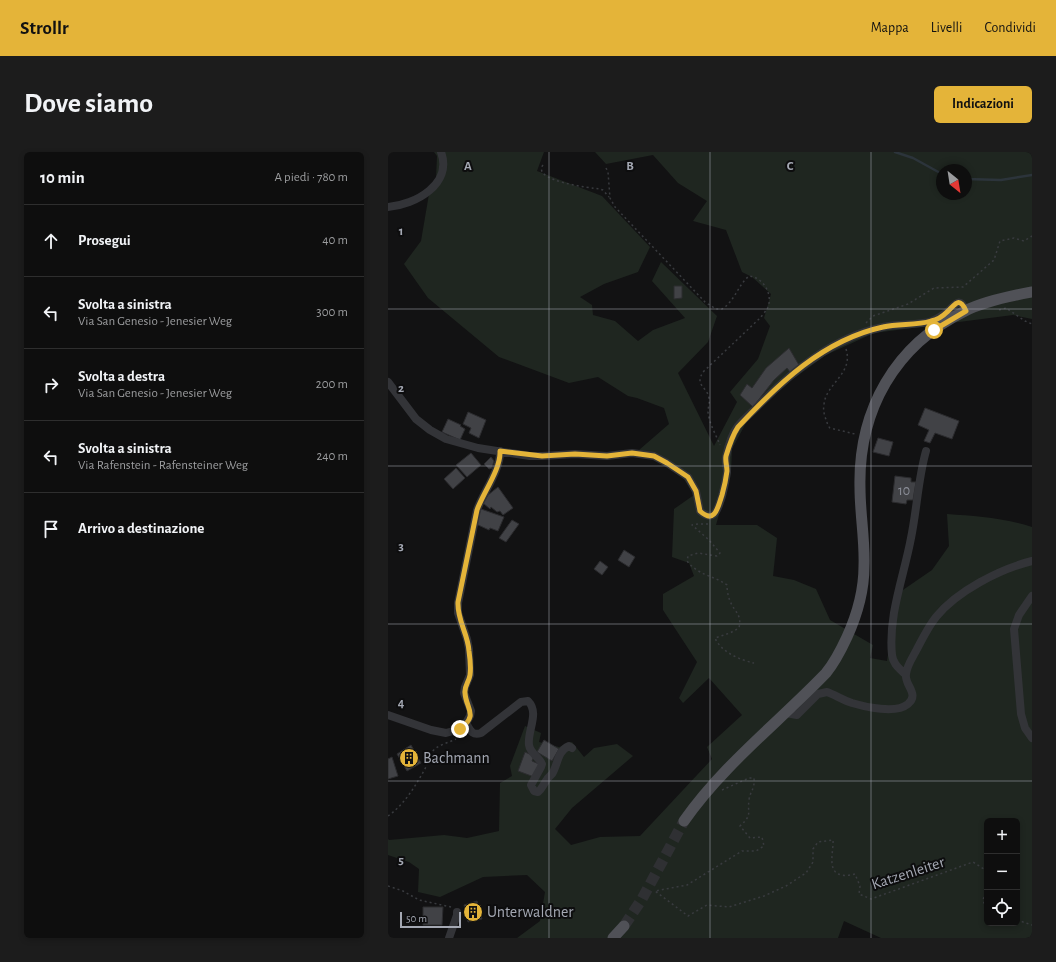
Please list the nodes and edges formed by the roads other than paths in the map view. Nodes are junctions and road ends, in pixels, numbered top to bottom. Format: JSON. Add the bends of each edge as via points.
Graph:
{"nodes":[{"id":1,"x":441,"y":152,"type":"edge"},
{"id":2,"x":388,"y":207,"type":"edge"},
{"id":3,"x":1032,"y":292,"type":"edge"},
{"id":4,"x":966,"y":311,"type":"junction"},
{"id":5,"x":388,"y":382,"type":"edge"},
{"id":6,"x":500,"y":451,"type":"junction"},
{"id":7,"x":926,"y":451,"type":"dead end"},
{"id":8,"x":1032,"y":561,"type":"edge"},
{"id":9,"x":1032,"y":596,"type":"edge"},
{"id":10,"x":905,"y":674,"type":"junction"},
{"id":11,"x":786,"y":713,"type":"junction"},
{"id":12,"x":388,"y":715,"type":"edge"},
{"id":13,"x":463,"y":726,"type":"junction"},
{"id":14,"x":1032,"y":738,"type":"edge"},
{"id":15,"x":572,"y":748,"type":"dead end"},
{"id":16,"x":684,"y":821,"type":"tunnel mouth"},
{"id":17,"x":457,"y":912,"type":"road end"},
{"id":18,"x":624,"y":926,"type":"tunnel mouth"},
{"id":19,"x":450,"y":938,"type":"edge"},
{"id":20,"x":613,"y":938,"type":"edge"}],
"edges":[{"from":1,"to":2,"type":"street","via":[[443,166],[435,186],[416,199]]},
{"from":3,"to":4,"type":"main road"},
{"from":4,"to":6,"type":"street","via":[[964,305],[958,302],[930,322],[884,327],[861,333],[823,351],[776,387],[738,427],[726,458],[724,488],[717,510],[711,516],[700,511],[696,491],[688,477],[654,456],[632,453],[607,456],[542,456]]},
{"from":4,"to":11,"type":"main road","via":[[918,343],[889,376],[876,399],[864,435],[860,467],[864,567],[858,609],[836,660]]},
{"from":5,"to":6,"type":"street","via":[[416,419],[446,440]]},
{"from":6,"to":13,"type":"street","via":[[496,469],[477,510],[458,602],[458,613],[469,649],[470,675],[464,693],[470,716]]},
{"from":7,"to":10,"type":"street","via":[[919,479],[912,537],[897,601],[892,641],[893,661]]},
{"from":8,"to":10,"type":"street","via":[[979,584],[945,607],[929,626]]},
{"from":9,"to":14,"type":"street","via":[[1014,629],[1021,714],[1025,728]]},
{"from":10,"to":11,"type":"street","via":[[913,696],[911,701],[901,708],[869,707],[827,692],[818,694],[797,715]]},
{"from":11,"to":16,"type":"main road","via":[[706,792]]},
{"from":12,"to":13,"type":"street","via":[[446,733]]},
{"from":13,"to":15,"type":"street","via":[[475,735],[478,734],[521,702],[528,702],[533,713],[529,744],[542,764],[531,785],[534,791],[538,792],[552,774],[561,752],[569,746]]},
{"from":17,"to":19,"type":"street"},
{"from":18,"to":20,"type":"main road"}]}
